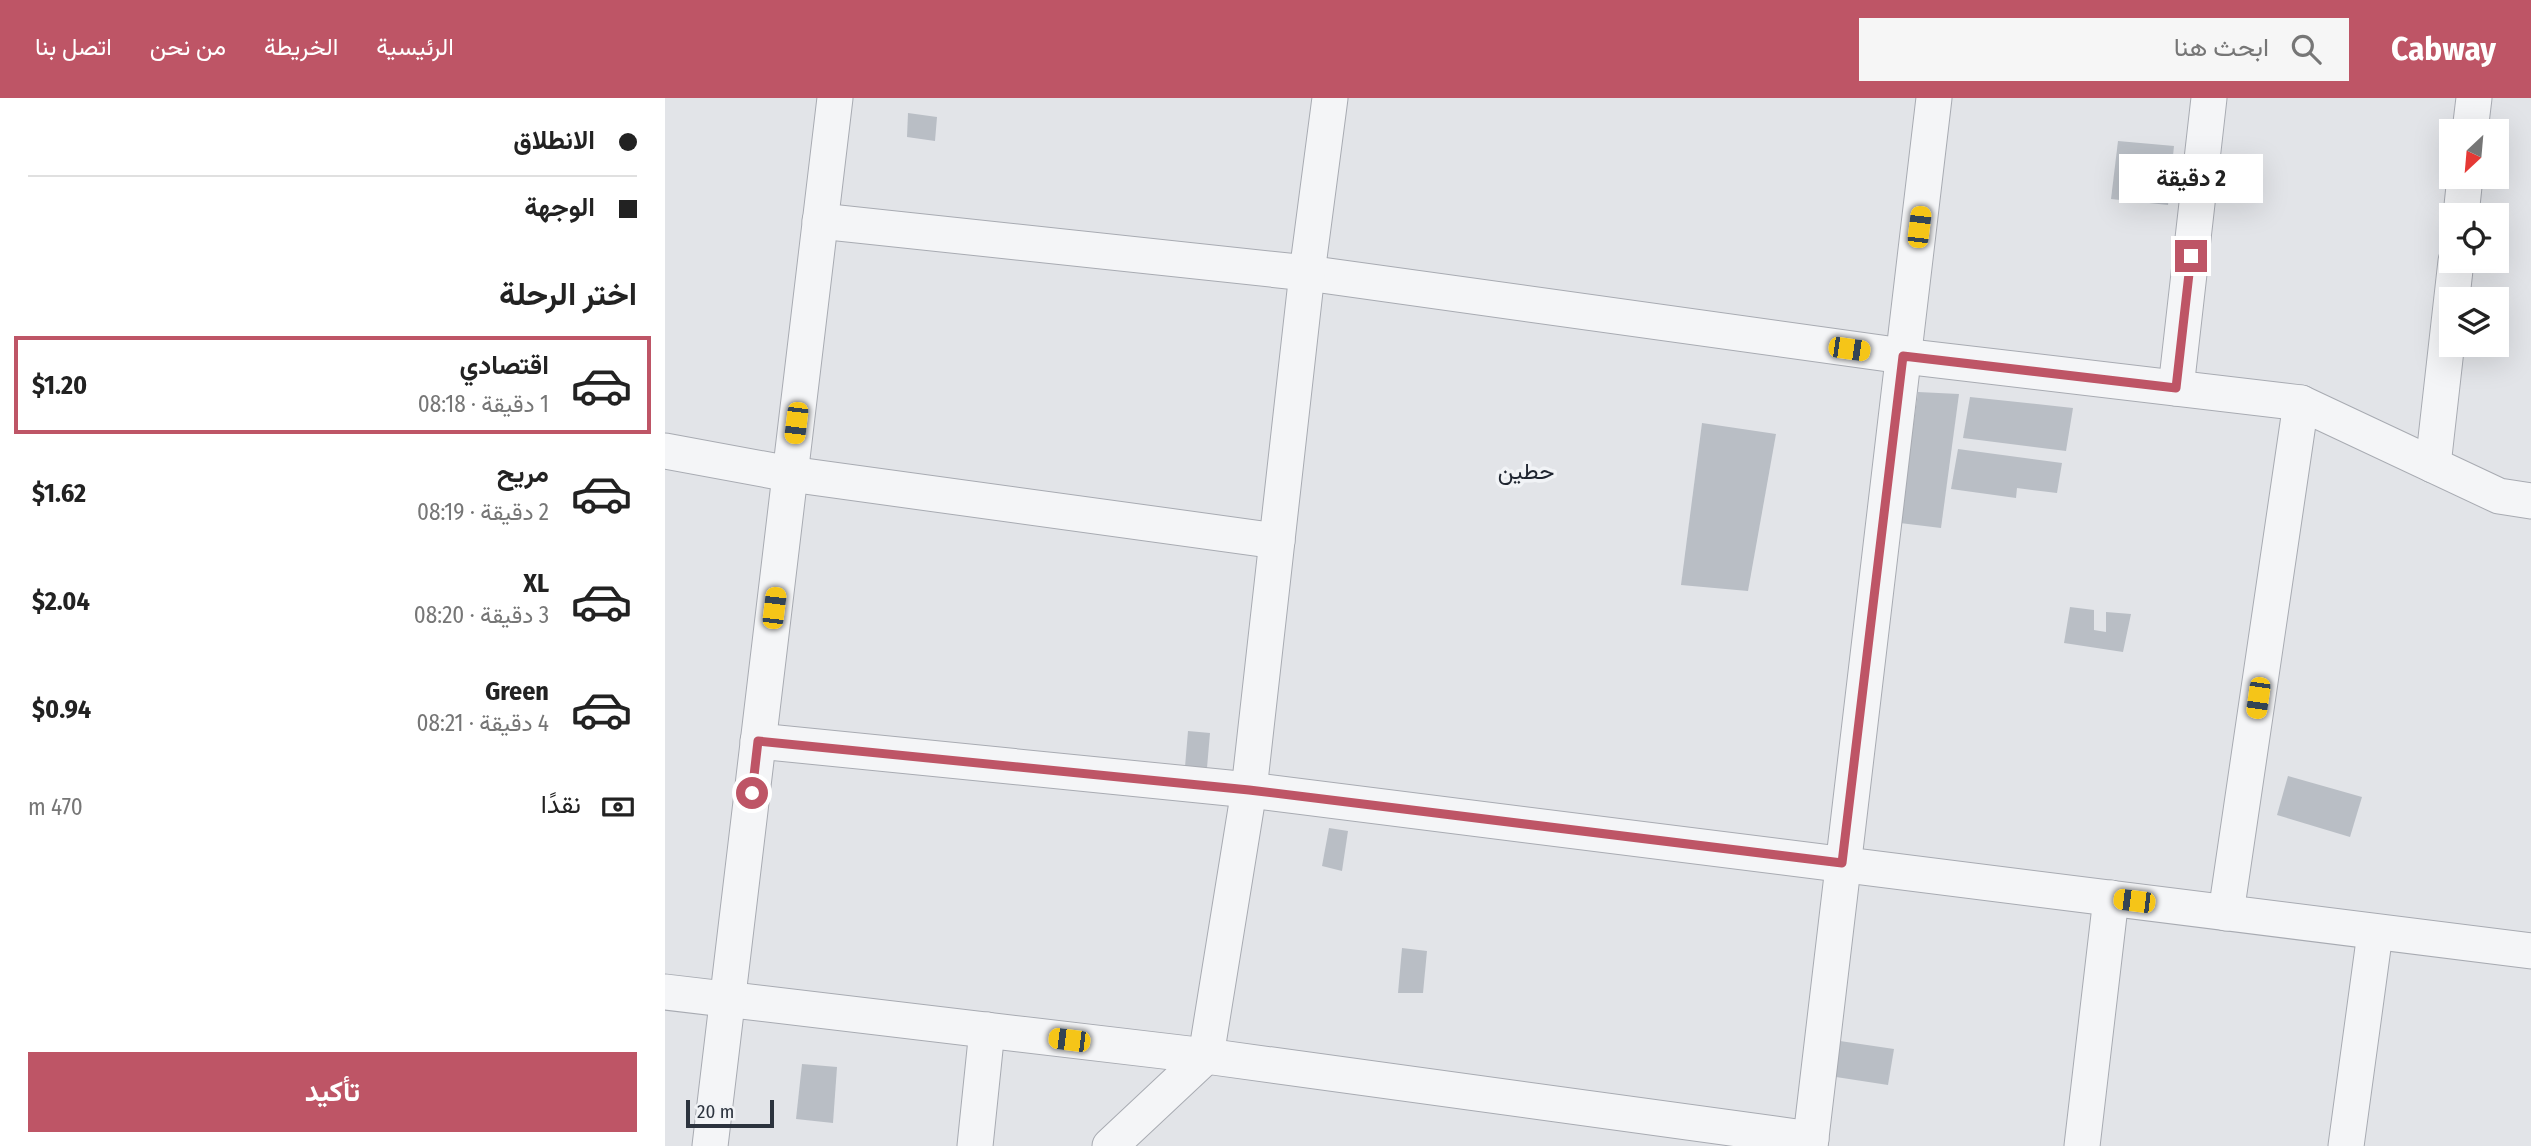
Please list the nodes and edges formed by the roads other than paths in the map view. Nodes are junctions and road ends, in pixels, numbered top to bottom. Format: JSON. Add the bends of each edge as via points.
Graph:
{"nodes":[{"id":1,"x":835,"y":98,"type":"edge"},
{"id":2,"x":1330,"y":98,"type":"edge"},
{"id":3,"x":1934,"y":98,"type":"edge"},
{"id":4,"x":2209,"y":98,"type":"edge"},
{"id":5,"x":2474,"y":98,"type":"edge"},
{"id":6,"x":2471,"y":119,"type":"edge"},
{"id":7,"x":820,"y":221,"type":"junction"},
{"id":8,"x":2455,"y":273,"type":"edge"},
{"id":9,"x":1307,"y":274,"type":"junction"},
{"id":10,"x":1903,"y":356,"type":"junction"},
{"id":11,"x":2176,"y":388,"type":"junction"},
{"id":12,"x":2301,"y":403,"type":"junction"},
{"id":13,"x":665,"y":451,"type":"edge"},
{"id":14,"x":2433,"y":465,"type":"junction"},
{"id":15,"x":790,"y":474,"type":"junction"},
{"id":16,"x":2531,"y":501,"type":"edge"},
{"id":17,"x":1277,"y":541,"type":"junction"},
{"id":18,"x":758,"y":741,"type":"junction"},
{"id":19,"x":1249,"y":790,"type":"junction"},
{"id":20,"x":1842,"y":863,"type":"junction"},
{"id":21,"x":2111,"y":898,"type":"junction"},
{"id":22,"x":2226,"y":913,"type":"junction"},
{"id":23,"x":2375,"y":933,"type":"junction"},
{"id":24,"x":2531,"y":951,"type":"edge"},
{"id":25,"x":665,"y":992,"type":"edge"},
{"id":26,"x":727,"y":998,"type":"junction"},
{"id":27,"x":986,"y":1030,"type":"junction"},
{"id":28,"x":1206,"y":1056,"type":"junction"},
{"id":29,"x":1811,"y":1143,"type":"edge"},
{"id":30,"x":710,"y":1146,"type":"edge"},
{"id":31,"x":975,"y":1146,"type":"edge"},
{"id":32,"x":1110,"y":1146,"type":"edge"},
{"id":33,"x":2082,"y":1146,"type":"edge"},
{"id":34,"x":2346,"y":1146,"type":"edge"}],
"edges":[{"from":1,"to":7,"type":"street"},
{"from":2,"to":9,"type":"street"},
{"from":3,"to":10,"type":"street"},
{"from":4,"to":11,"type":"street"},
{"from":5,"to":6,"type":"street"},
{"from":7,"to":9,"type":"street"},
{"from":7,"to":15,"type":"street"},
{"from":8,"to":14,"type":"street"},
{"from":9,"to":10,"type":"street"},
{"from":9,"to":17,"type":"street"},
{"from":10,"to":11,"type":"street"},
{"from":10,"to":20,"type":"street"},
{"from":11,"to":12,"type":"street"},
{"from":12,"to":14,"type":"street"},
{"from":12,"to":22,"type":"street"},
{"from":13,"to":15,"type":"street"},
{"from":14,"to":16,"type":"street","via":[[2499,496]]},
{"from":15,"to":17,"type":"street"},
{"from":15,"to":18,"type":"street"},
{"from":17,"to":19,"type":"street"},
{"from":18,"to":19,"type":"street"},
{"from":18,"to":26,"type":"street"},
{"from":19,"to":20,"type":"street"},
{"from":19,"to":28,"type":"street"},
{"from":20,"to":21,"type":"street"},
{"from":20,"to":29,"type":"street"},
{"from":21,"to":22,"type":"street"},
{"from":21,"to":33,"type":"street"},
{"from":22,"to":23,"type":"street"},
{"from":23,"to":24,"type":"street"},
{"from":23,"to":34,"type":"street"},
{"from":25,"to":26,"type":"street"},
{"from":26,"to":27,"type":"street"},
{"from":26,"to":30,"type":"street"},
{"from":27,"to":28,"type":"street"},
{"from":27,"to":31,"type":"street"},
{"from":28,"to":29,"type":"street"},
{"from":28,"to":32,"type":"street"}]}
